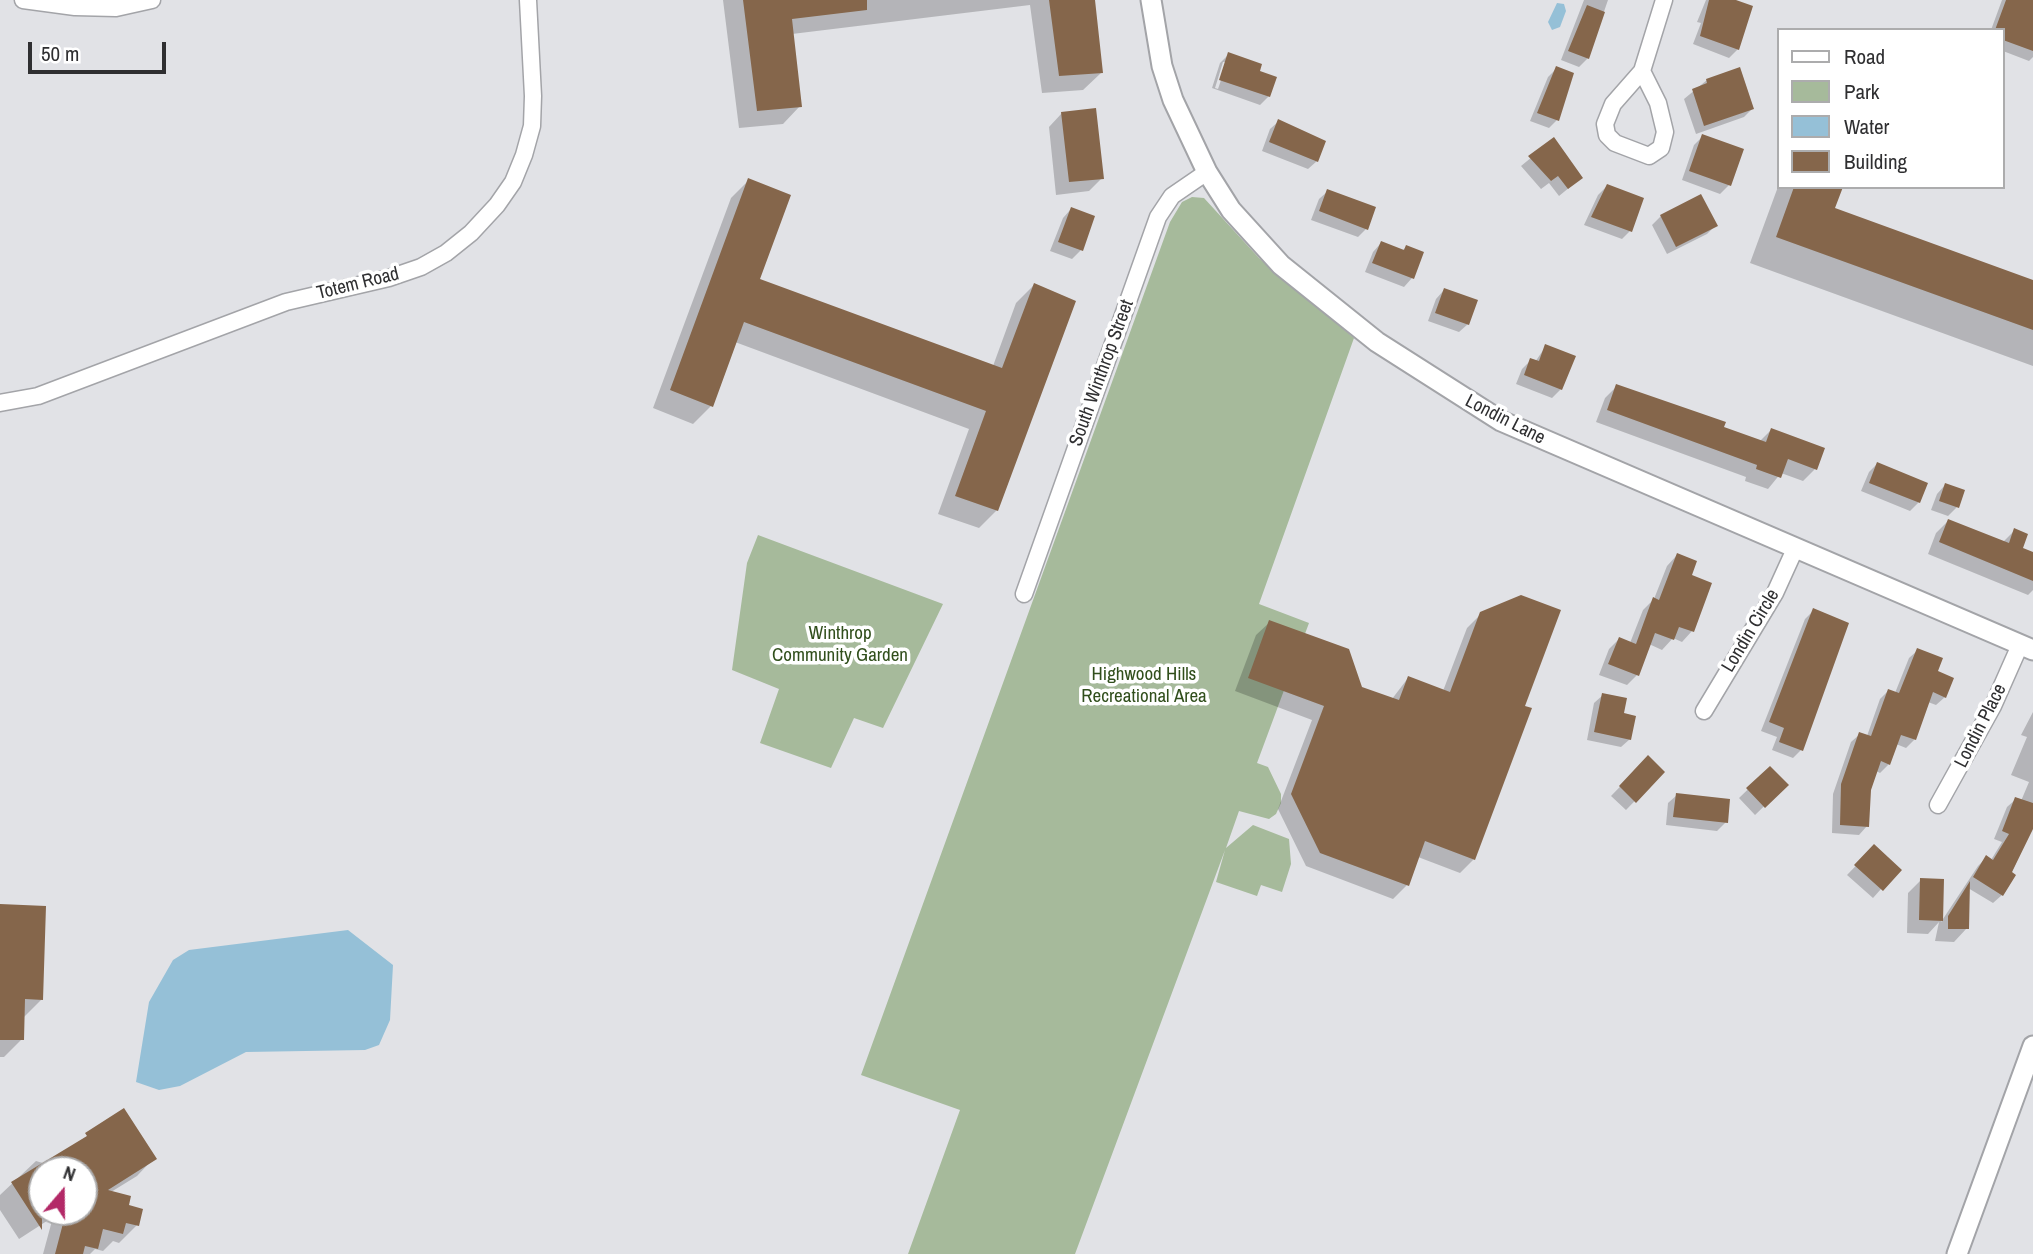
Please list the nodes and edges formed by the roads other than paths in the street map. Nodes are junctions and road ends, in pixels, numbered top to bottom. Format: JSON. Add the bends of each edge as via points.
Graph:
{"nodes":[{"id":1,"x":23,"y":0,"type":"edge"},
{"id":2,"x":152,"y":0,"type":"edge"},
{"id":3,"x":528,"y":0,"type":"edge"},
{"id":4,"x":1151,"y":0,"type":"edge"},
{"id":5,"x":1664,"y":0,"type":"edge"},
{"id":6,"x":1642,"y":71,"type":"junction"},
{"id":7,"x":1208,"y":172,"type":"junction"},
{"id":8,"x":0,"y":404,"type":"edge"},
{"id":9,"x":1795,"y":549,"type":"junction"},
{"id":10,"x":1024,"y":594,"type":"dead end"},
{"id":11,"x":2026,"y":648,"type":"edge"},
{"id":12,"x":1704,"y":711,"type":"dead end"},
{"id":13,"x":1938,"y":805,"type":"dead end"},
{"id":14,"x":2033,"y":1046,"type":"edge"},
{"id":15,"x":1957,"y":1254,"type":"edge"}],
"edges":[{"from":1,"to":2,"type":"street","via":[[116,8]]},
{"from":3,"to":8,"type":"street","name":"Totem Road","via":[[533,96],[524,156],[497,205],[446,253],[388,278],[285,302],[38,397]]},
{"from":4,"to":7,"type":"street","name":"Londin Lane","via":[[1162,66],[1188,135]]},
{"from":5,"to":6,"type":"street"},
{"from":6,"to":6,"type":"street","via":[[1613,104],[1605,127],[1615,143],[1649,156],[1660,150],[1665,134],[1660,109]]},
{"from":7,"to":9,"type":"street","name":"Londin Lane","via":[[1231,210],[1281,265],[1377,342],[1449,391],[1501,421]]},
{"from":7,"to":10,"type":"street","name":"South Winthrop Street","via":[[1172,196],[1157,217]]},
{"from":9,"to":11,"type":"street","name":"Londin Lane"},
{"from":9,"to":12,"type":"street","name":"Londin Circle","via":[[1775,593]]},
{"from":11,"to":13,"type":"street","name":"Londin Place"},
{"from":14,"to":15,"type":"street"}]}
